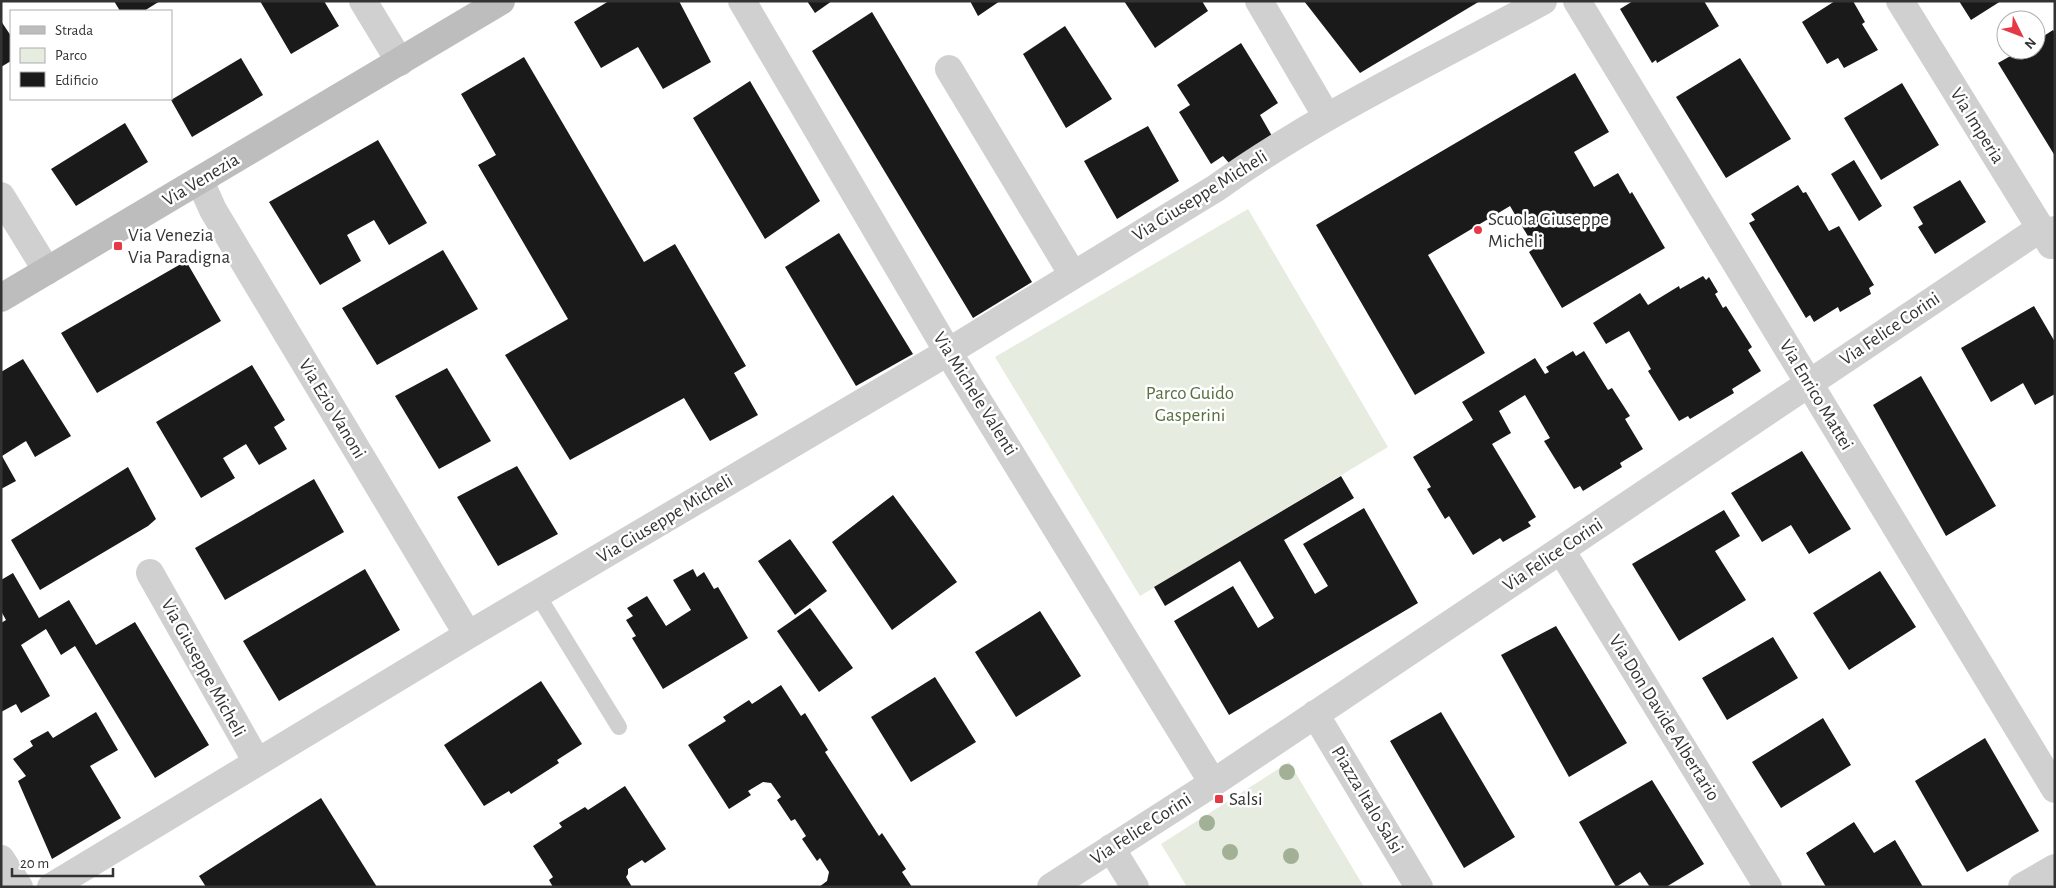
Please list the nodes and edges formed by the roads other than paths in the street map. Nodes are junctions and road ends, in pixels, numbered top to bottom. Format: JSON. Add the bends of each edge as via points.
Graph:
{"nodes":[{"id":1,"x":363,"y":1,"type":"edge"},
{"id":2,"x":501,"y":1,"type":"edge"},
{"id":3,"x":742,"y":1,"type":"edge"},
{"id":4,"x":1259,"y":1,"type":"edge"},
{"id":5,"x":1543,"y":1,"type":"edge"},
{"id":6,"x":1577,"y":1,"type":"edge"},
{"id":7,"x":1900,"y":1,"type":"edge"},
{"id":8,"x":400,"y":62,"type":"junction"},
{"id":9,"x":949,"y":69,"type":"dead end"},
{"id":10,"x":1327,"y":117,"type":"junction"},
{"id":11,"x":200,"y":181,"type":"junction"},
{"id":12,"x":1,"y":196,"type":"edge"},
{"id":13,"x":2052,"y":239,"type":"edge"},
{"id":14,"x":47,"y":271,"type":"junction"},
{"id":15,"x":1073,"y":275,"type":"junction"},
{"id":16,"x":1,"y":298,"type":"edge"},
{"id":17,"x":948,"y":352,"type":"junction"},
{"id":18,"x":1809,"y":384,"type":"junction"},
{"id":19,"x":1561,"y":550,"type":"junction"},
{"id":20,"x":150,"y":573,"type":"dead end"},
{"id":21,"x":537,"y":594,"type":"junction"},
{"id":22,"x":468,"y":635,"type":"junction"},
{"id":23,"x":1315,"y":714,"type":"junction"},
{"id":24,"x":618,"y":727,"type":"dead end"},
{"id":25,"x":257,"y":762,"type":"junction"},
{"id":26,"x":1213,"y":783,"type":"junction"},
{"id":27,"x":2055,"y":789,"type":"edge"},
{"id":28,"x":1111,"y":848,"type":"junction"},
{"id":29,"x":1,"y":859,"type":"edge"},
{"id":30,"x":2055,"y":868,"type":"edge"},
{"id":31,"x":19,"y":887,"type":"edge"},
{"id":32,"x":51,"y":887,"type":"edge"},
{"id":33,"x":1051,"y":887,"type":"edge"},
{"id":34,"x":1135,"y":887,"type":"edge"},
{"id":35,"x":1419,"y":887,"type":"edge"},
{"id":36,"x":1768,"y":887,"type":"edge"},
{"id":37,"x":2022,"y":887,"type":"edge"}],
"edges":[{"from":1,"to":8,"type":"street"},
{"from":2,"to":8,"type":"street","name":"Via Venezia"},
{"from":3,"to":17,"type":"street","name":"Via Michele Valenti"},
{"from":4,"to":10,"type":"street"},
{"from":5,"to":10,"type":"street","name":"Via Giuseppe Micheli"},
{"from":6,"to":18,"type":"street","name":"Via Enrico Mattei"},
{"from":7,"to":13,"type":"street","name":"Via Imperia"},
{"from":8,"to":11,"type":"street","name":"Via Venezia"},
{"from":9,"to":15,"type":"street"},
{"from":10,"to":15,"type":"street","name":"Via Giuseppe Micheli"},
{"from":11,"to":14,"type":"street","name":"Via Venezia"},
{"from":11,"to":22,"type":"street","name":"Via Ezio Vanoni","via":[[213,210]]},
{"from":12,"to":14,"type":"street"},
{"from":13,"to":18,"type":"street","name":"Via Felice Corini","via":[[2035,232]]},
{"from":14,"to":16,"type":"street","name":"Via Venezia"},
{"from":15,"to":17,"type":"street","name":"Via Giuseppe Micheli"},
{"from":17,"to":21,"type":"street","name":"Via Giuseppe Micheli"},
{"from":17,"to":26,"type":"street","name":"Via Michele Valenti"},
{"from":18,"to":19,"type":"street","name":"Via Felice Corini"},
{"from":18,"to":27,"type":"street","name":"Via Enrico Mattei"},
{"from":19,"to":23,"type":"street","name":"Via Felice Corini"},
{"from":19,"to":36,"type":"street","name":"Via Don Davide Albertario"},
{"from":20,"to":25,"type":"street","name":"Via Giuseppe Micheli"},
{"from":21,"to":22,"type":"street","name":"Via Giuseppe Micheli"},
{"from":21,"to":24,"type":"lane"},
{"from":22,"to":25,"type":"street","name":"Via Giuseppe Micheli"},
{"from":23,"to":26,"type":"street","name":"Via Felice Corini"},
{"from":23,"to":35,"type":"street","name":"Piazza Italo Salsi"},
{"from":25,"to":32,"type":"street","name":"Via Giuseppe Micheli"},
{"from":26,"to":28,"type":"street","name":"Via Felice Corini"},
{"from":28,"to":33,"type":"street","name":"Via Felice Corini"},
{"from":28,"to":34,"type":"street"},
{"from":29,"to":31,"type":"street"},
{"from":30,"to":37,"type":"street"}]}
